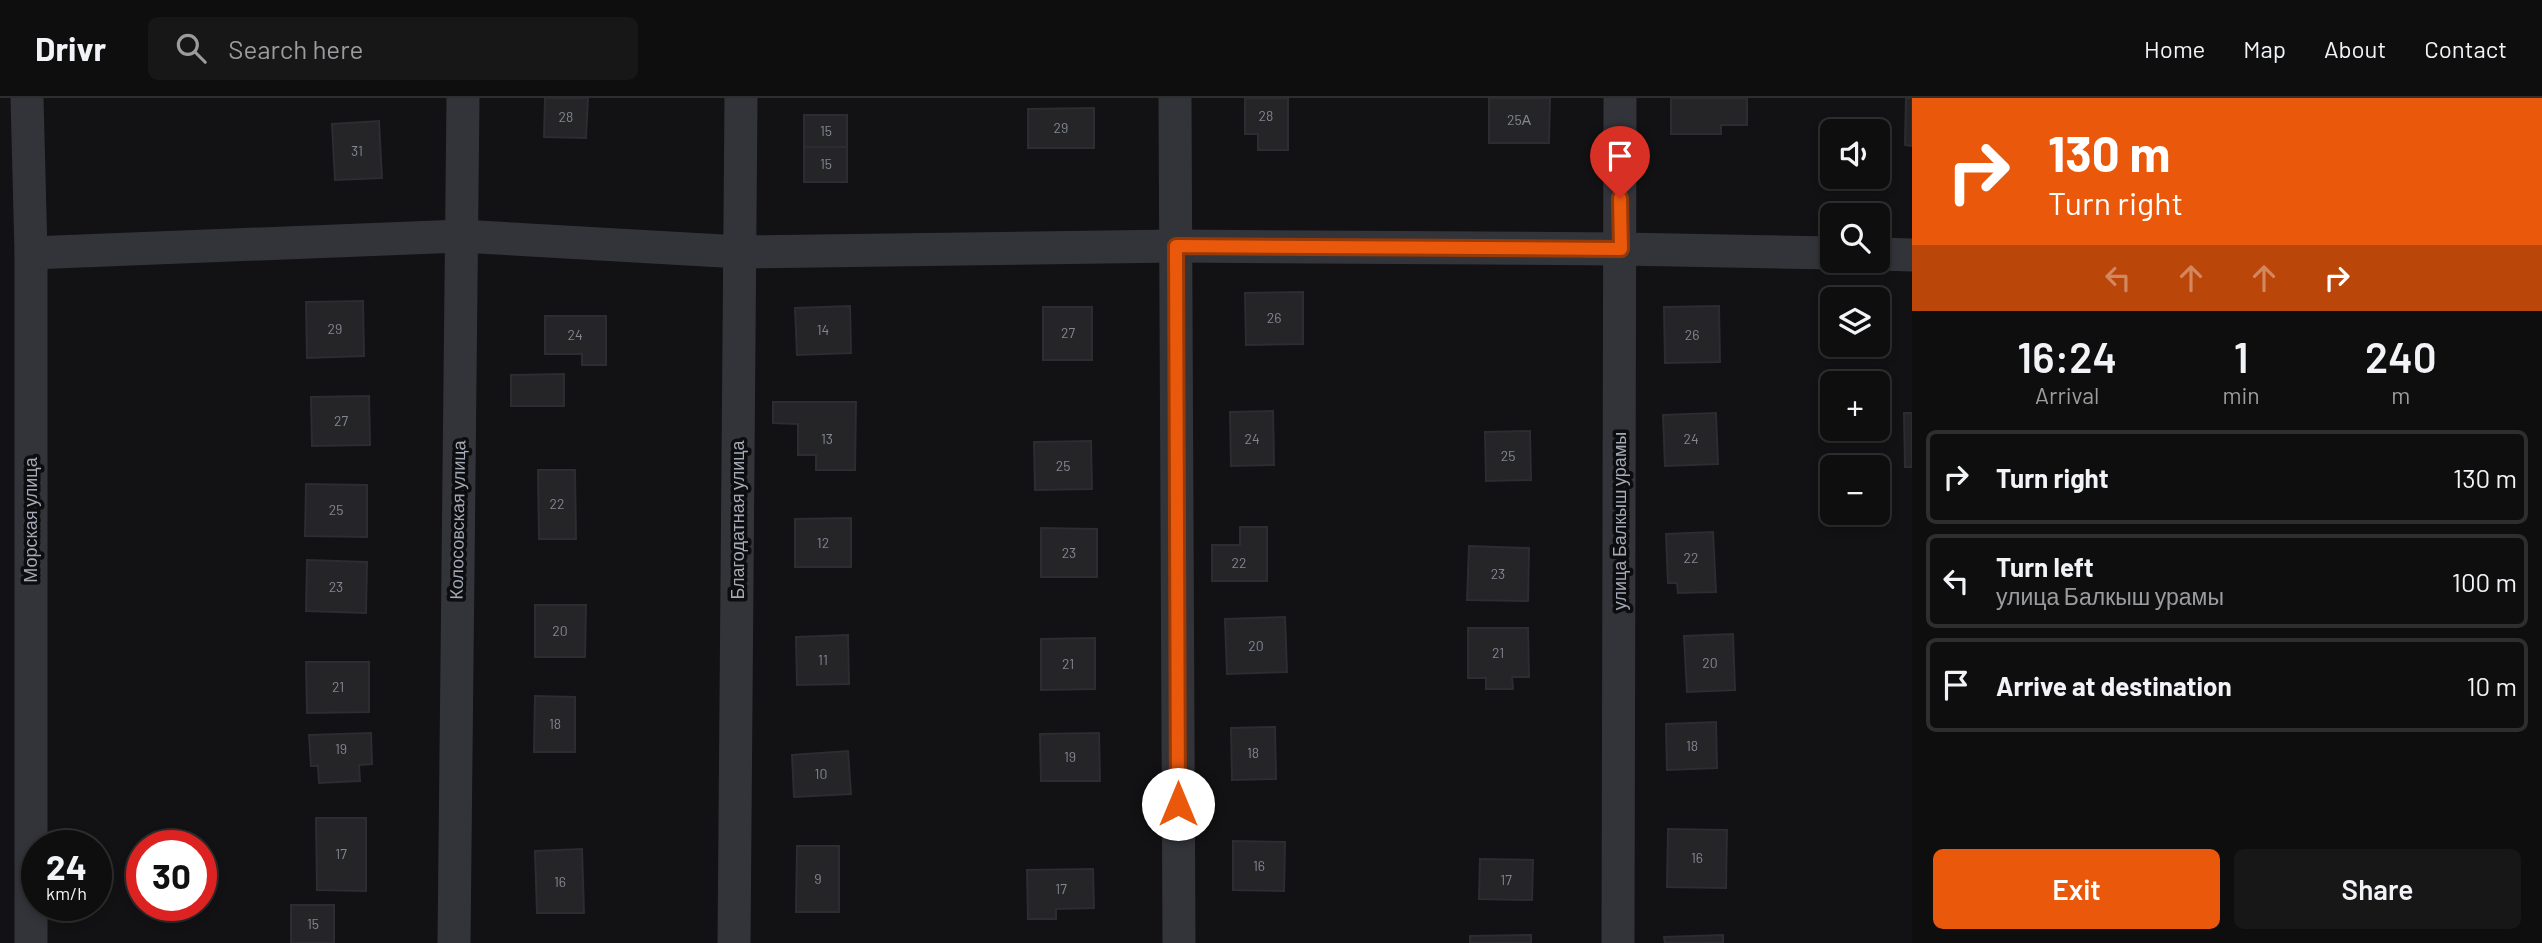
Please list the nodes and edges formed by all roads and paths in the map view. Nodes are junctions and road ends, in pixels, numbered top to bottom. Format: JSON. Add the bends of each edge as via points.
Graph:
{"nodes":[{"id":1,"x":27,"y":98,"type":"edge"},
{"id":2,"x":463,"y":98,"type":"edge"},
{"id":3,"x":741,"y":98,"type":"edge"},
{"id":4,"x":1175,"y":98,"type":"edge"},
{"id":5,"x":1620,"y":98,"type":"edge"},
{"id":6,"x":461,"y":236,"type":"junction"},
{"id":7,"x":1176,"y":246,"type":"junction"},
{"id":8,"x":1621,"y":249,"type":"junction"},
{"id":9,"x":740,"y":252,"type":"junction"},
{"id":10,"x":31,"y":253,"type":"junction"},
{"id":11,"x":1820,"y":253,"type":"edge"},
{"id":12,"x":1890,"y":254,"type":"edge"},
{"id":13,"x":1912,"y":255,"type":"edge"},
{"id":14,"x":31,"y":943,"type":"edge"},
{"id":15,"x":454,"y":943,"type":"edge"},
{"id":16,"x":734,"y":943,"type":"edge"},
{"id":17,"x":1179,"y":943,"type":"edge"},
{"id":18,"x":1618,"y":943,"type":"edge"}],
"edges":[{"from":1,"to":10,"type":"street","name":"Морская улица"},
{"from":2,"to":6,"type":"street","name":"Колосовская улица"},
{"from":3,"to":9,"type":"street","name":"Благодатная улица"},
{"from":4,"to":7,"type":"street"},
{"from":5,"to":8,"type":"street","name":"улица Балкыш урамы"},
{"from":6,"to":9,"type":"street"},
{"from":6,"to":10,"type":"street"},
{"from":6,"to":15,"type":"street","name":"Колосовская улица"},
{"from":7,"to":8,"type":"street"},
{"from":7,"to":9,"type":"street"},
{"from":7,"to":17,"type":"street"},
{"from":8,"to":11,"type":"street"},
{"from":8,"to":18,"type":"street","name":"улица Балкыш урамы"},
{"from":9,"to":16,"type":"street","name":"Благодатная улица"},
{"from":10,"to":14,"type":"street","name":"Морская улица"},
{"from":12,"to":13,"type":"street"}]}
